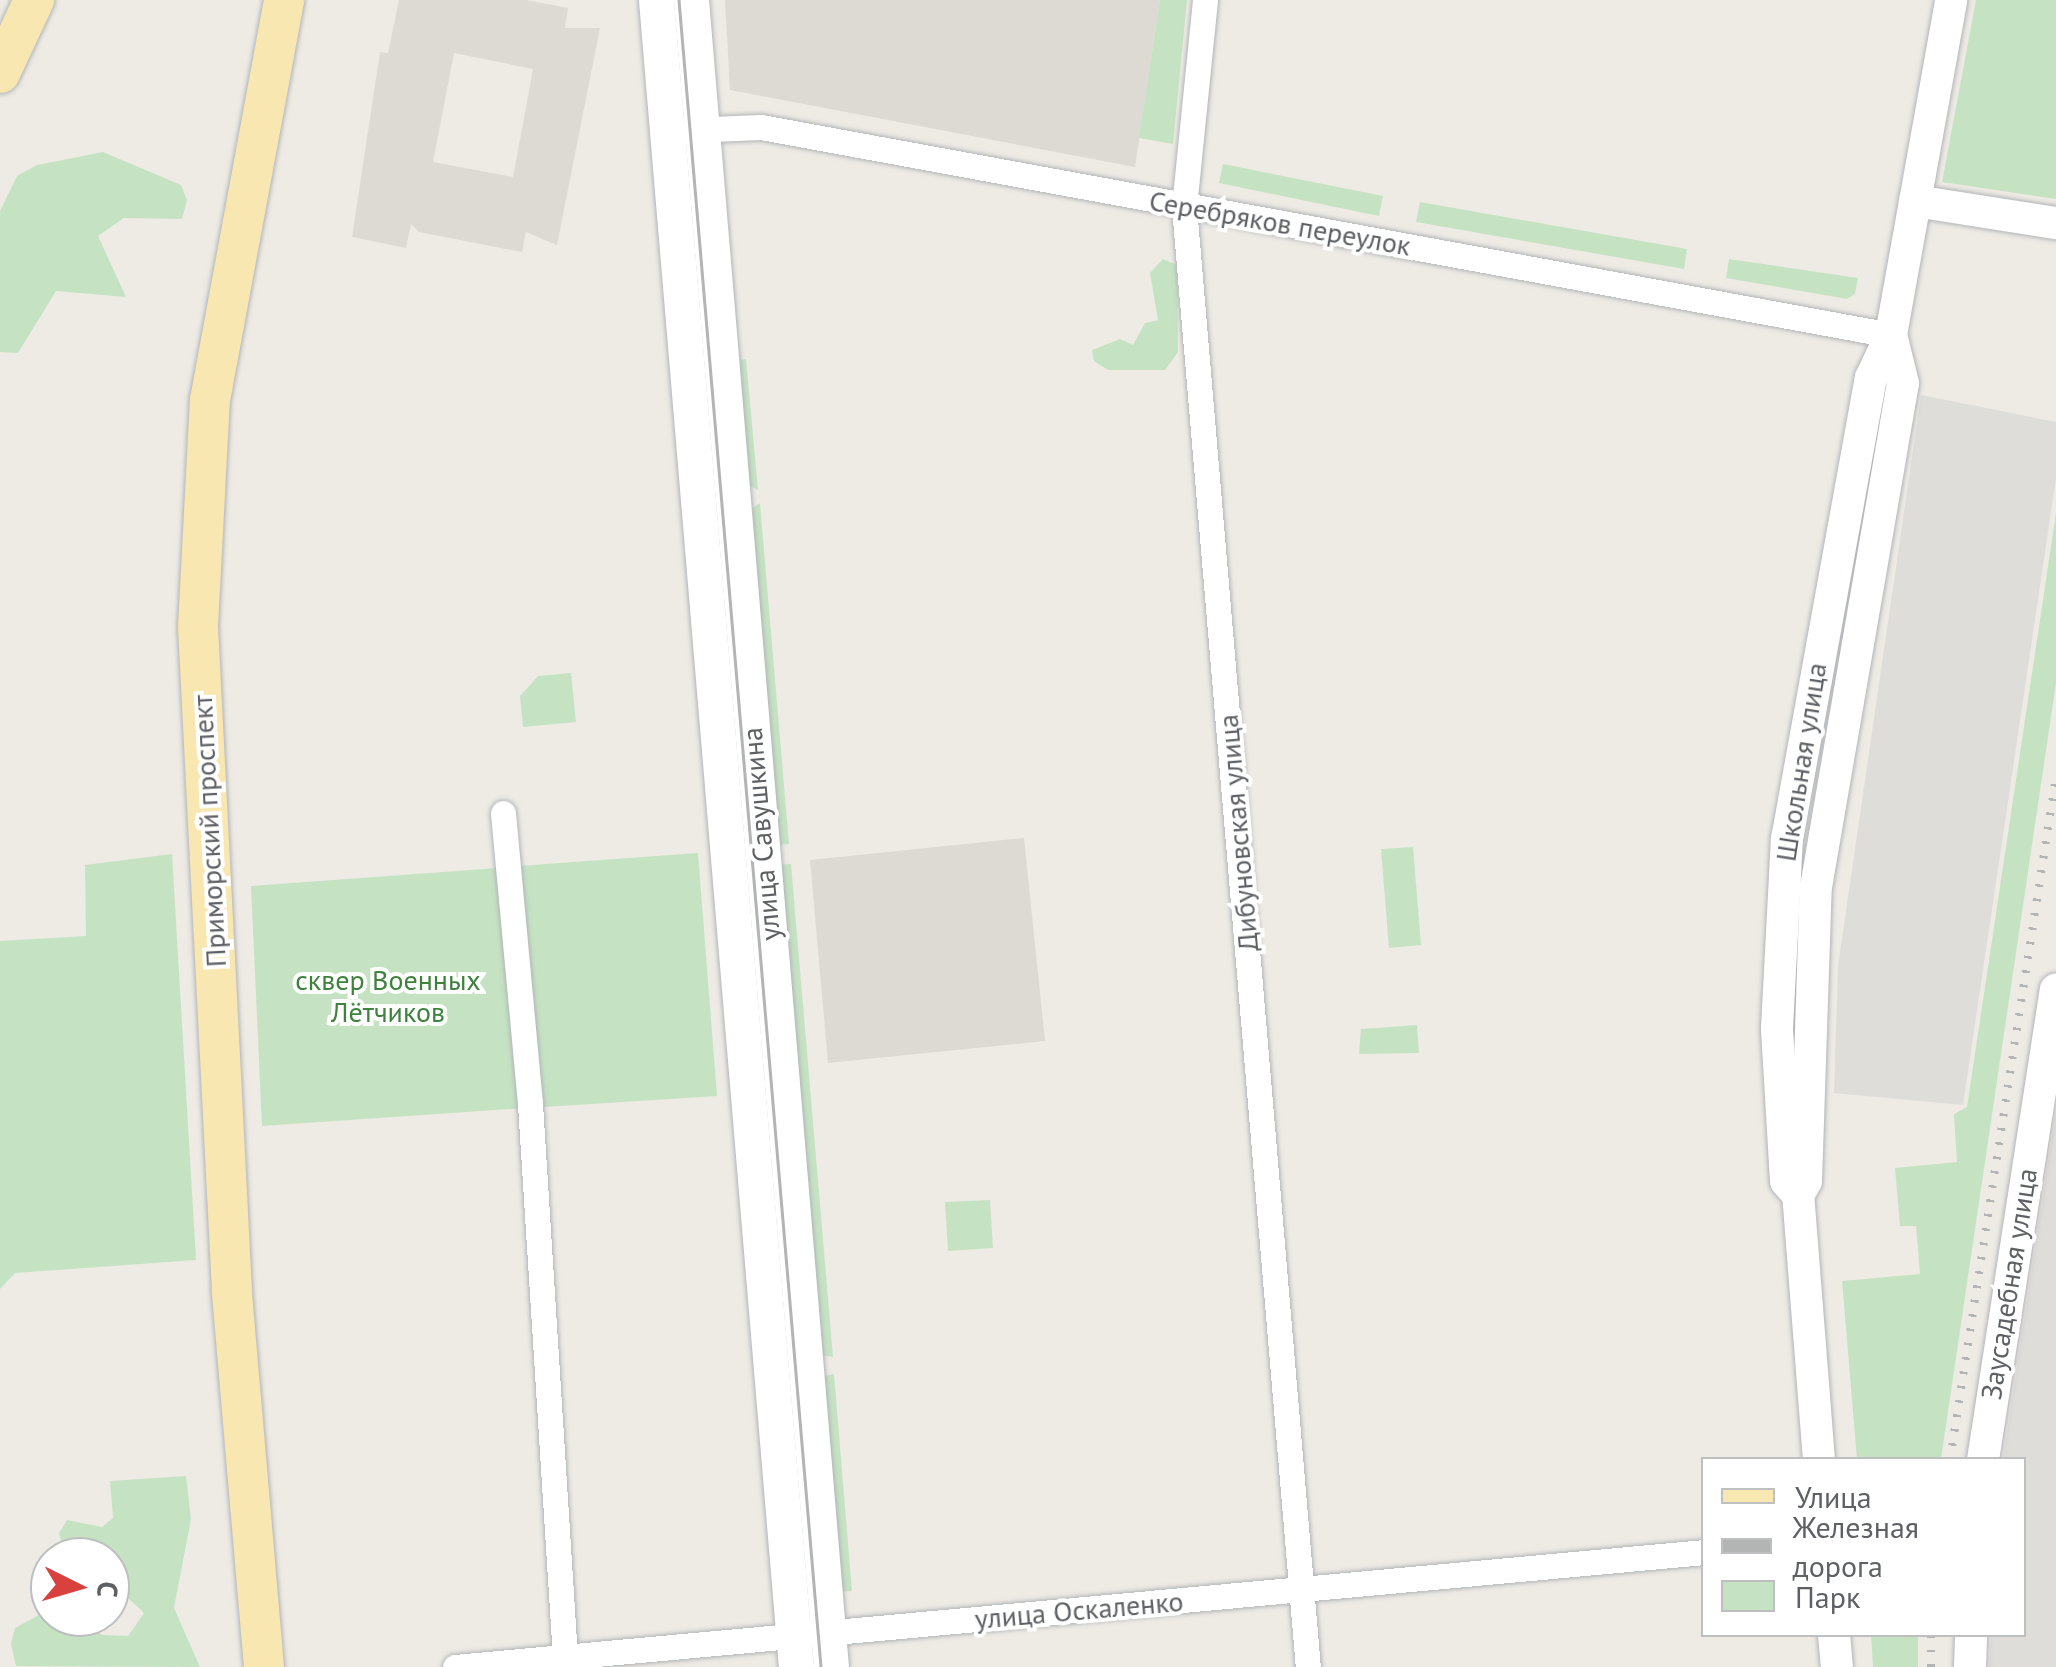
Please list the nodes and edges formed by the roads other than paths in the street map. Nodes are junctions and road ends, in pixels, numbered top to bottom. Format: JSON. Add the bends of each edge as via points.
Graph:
{"nodes":[{"id":1,"x":34,"y":0,"type":"edge"},
{"id":2,"x":284,"y":0,"type":"edge"},
{"id":3,"x":656,"y":0,"type":"edge"},
{"id":4,"x":691,"y":0,"type":"edge"},
{"id":5,"x":1205,"y":0,"type":"edge"},
{"id":6,"x":1950,"y":0,"type":"edge"},
{"id":7,"x":0,"y":73,"type":"edge"},
{"id":8,"x":684,"y":130,"type":"junction"},
{"id":9,"x":1915,"y":201,"type":"junction"},
{"id":10,"x":1184,"y":207,"type":"junction"},
{"id":11,"x":2056,"y":223,"type":"edge"},
{"id":12,"x":1891,"y":335,"type":"junction"},
{"id":13,"x":503,"y":813,"type":"dead end"},
{"id":14,"x":2056,"y":990,"type":"edge"},
{"id":15,"x":1819,"y":1457,"type":"edge"},
{"id":16,"x":1983,"y":1457,"type":"edge"},
{"id":17,"x":1701,"y":1552,"type":"edge"},
{"id":18,"x":1301,"y":1590,"type":"junction"},
{"id":19,"x":1834,"y":1637,"type":"edge"},
{"id":20,"x":1971,"y":1637,"type":"edge"},
{"id":21,"x":812,"y":1651,"type":"edge"},
{"id":22,"x":565,"y":1657,"type":"junction"},
{"id":23,"x":264,"y":1667,"type":"edge"},
{"id":24,"x":455,"y":1667,"type":"edge"},
{"id":25,"x":1308,"y":1667,"type":"edge"},
{"id":26,"x":1837,"y":1667,"type":"edge"},
{"id":27,"x":1970,"y":1667,"type":"edge"}],
"edges":[{"from":1,"to":7,"type":"main road"},
{"from":2,"to":23,"type":"main road","name":"Приморский проспект","via":[[210,400],[198,627],[233,1310]]},
{"from":3,"to":8,"type":"main road","name":"улица Савушкина"},
{"from":4,"to":8,"type":"main road","name":"улица Савушкина"},
{"from":5,"to":10,"type":"street","name":"Дибуновская улица"},
{"from":6,"to":9,"type":"street","name":"Школьная улица"},
{"from":8,"to":10,"type":"street","name":"Серебряков переулок","via":[[761,128]]},
{"from":8,"to":21,"type":"main road","name":"улица Савушкина"},
{"from":9,"to":11,"type":"street"},
{"from":9,"to":12,"type":"street","name":"Школьная улица"},
{"from":10,"to":12,"type":"street","name":"Серебряков переулок"},
{"from":10,"to":18,"type":"street","name":"Дибуновская улица"},
{"from":12,"to":15,"type":"street","name":"Школьная улица","via":[[1871,378],[1786,839],[1777,1028],[1786,1181],[1798,1195]]},
{"from":13,"to":22,"type":"street","via":[[530,1104]]},
{"from":14,"to":16,"type":"street","name":"Заусадебная улица"},
{"from":17,"to":18,"type":"street","name":"улица Оскаленко"},
{"from":18,"to":21,"type":"street","name":"улица Оскаленко"},
{"from":18,"to":25,"type":"street","name":"Дибуновская улица"},
{"from":19,"to":26,"type":"street"},
{"from":20,"to":27,"type":"street"},
{"from":21,"to":22,"type":"street","name":"улица Оскаленко"},
{"from":22,"to":24,"type":"street","name":"улица Оскаленко"}]}
